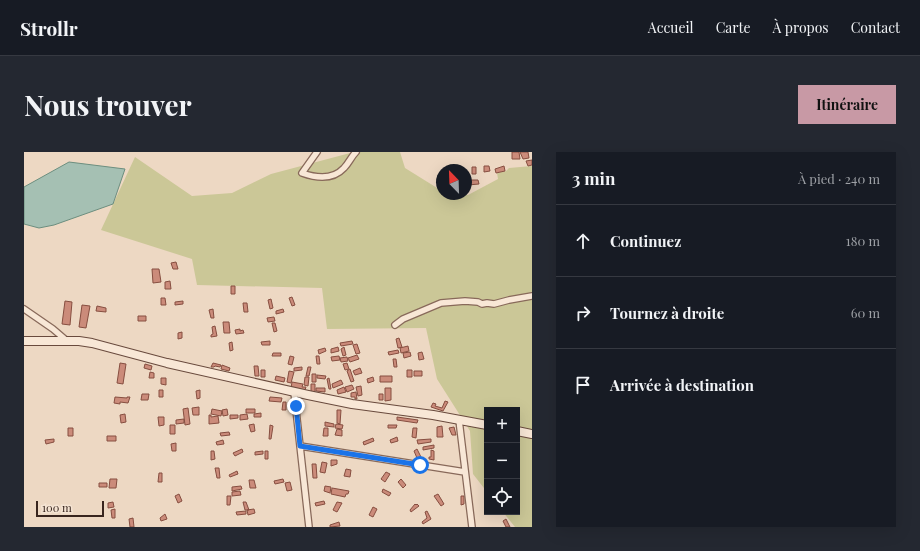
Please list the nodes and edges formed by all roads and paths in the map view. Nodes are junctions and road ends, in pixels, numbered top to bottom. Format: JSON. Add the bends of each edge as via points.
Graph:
{"nodes":[{"id":1,"x":316,"y":152,"type":"edge"},
{"id":2,"x":356,"y":152,"type":"edge"},
{"id":3,"x":532,"y":296,"type":"edge"},
{"id":4,"x":24,"y":309,"type":"edge"},
{"id":5,"x":395,"y":325,"type":"dead end"},
{"id":6,"x":24,"y":341,"type":"edge"},
{"id":7,"x":67,"y":341,"type":"junction"},
{"id":8,"x":294,"y":392,"type":"junction"},
{"id":9,"x":459,"y":420,"type":"junction"},
{"id":10,"x":484,"y":424,"type":"edge"},
{"id":11,"x":520,"y":432,"type":"edge"},
{"id":12,"x":532,"y":434,"type":"edge"},
{"id":13,"x":300,"y":446,"type":"junction"},
{"id":14,"x":465,"y":472,"type":"junction"},
{"id":15,"x":309,"y":527,"type":"edge"},
{"id":16,"x":472,"y":527,"type":"edge"}],
"edges":[{"from":1,"to":2,"type":"street","via":[[302,173],[324,177],[333,175],[343,169]]},
{"from":3,"to":5,"type":"street","via":[[494,304],[465,301],[441,303]]},
{"from":4,"to":7,"type":"street"},
{"from":6,"to":7,"type":"main road"},
{"from":7,"to":8,"type":"main road","via":[[92,343]]},
{"from":8,"to":9,"type":"main road","via":[[352,404]]},
{"from":8,"to":13,"type":"street"},
{"from":9,"to":10,"type":"main road"},
{"from":9,"to":14,"type":"street"},
{"from":11,"to":12,"type":"main road"},
{"from":13,"to":14,"type":"street"},
{"from":13,"to":15,"type":"street"},
{"from":14,"to":16,"type":"street"}]}
